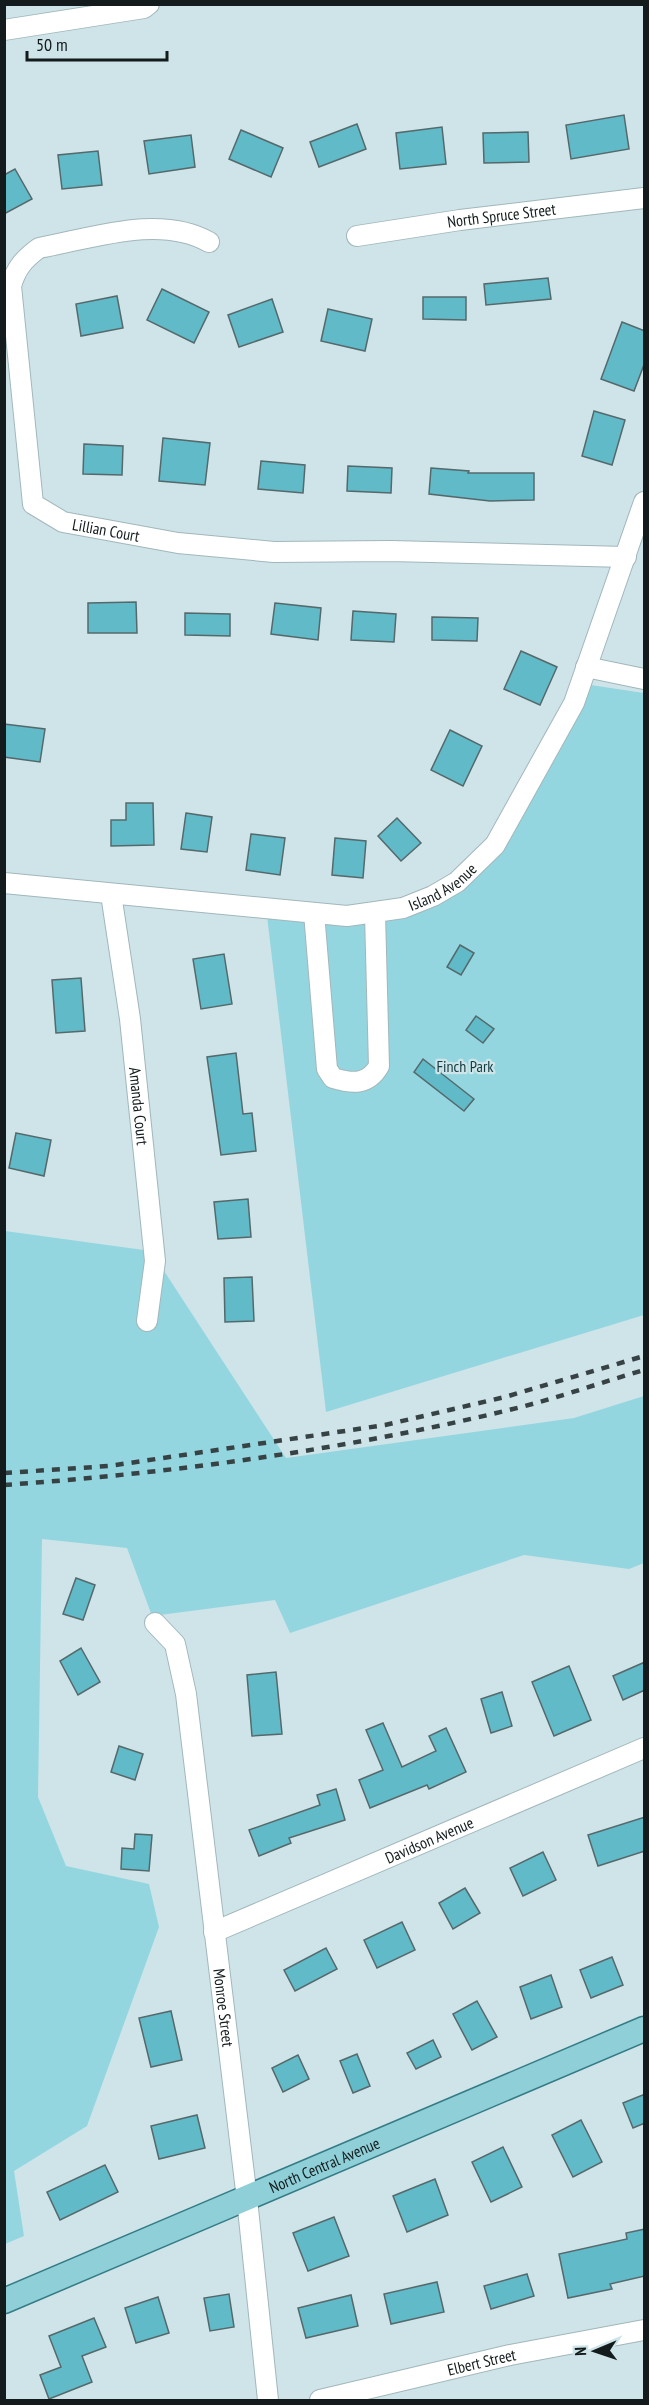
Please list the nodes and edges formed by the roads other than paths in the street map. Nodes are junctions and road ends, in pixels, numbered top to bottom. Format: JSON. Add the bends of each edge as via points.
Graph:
{"nodes":[{"id":1,"x":150,"y":4,"type":"edge"},
{"id":2,"x":4,"y":30,"type":"edge"},
{"id":3,"x":645,"y":198,"type":"edge"},
{"id":4,"x":357,"y":236,"type":"dead end"},
{"id":5,"x":209,"y":242,"type":"dead end"},
{"id":6,"x":645,"y":502,"type":"edge"},
{"id":7,"x":626,"y":557,"type":"junction"},
{"id":8,"x":586,"y":667,"type":"junction"},
{"id":9,"x":645,"y":679,"type":"edge"},
{"id":10,"x":4,"y":883,"type":"edge"},
{"id":11,"x":111,"y":894,"type":"junction"},
{"id":12,"x":314,"y":913,"type":"junction"},
{"id":13,"x":375,"y":914,"type":"junction"},
{"id":14,"x":147,"y":1321,"type":"dead end"},
{"id":15,"x":155,"y":1623,"type":"dead end"},
{"id":16,"x":645,"y":1748,"type":"edge"},
{"id":17,"x":214,"y":1932,"type":"junction"},
{"id":18,"x":645,"y":2029,"type":"edge"},
{"id":19,"x":247,"y":2199,"type":"junction"},
{"id":20,"x":4,"y":2301,"type":"edge"},
{"id":21,"x":645,"y":2330,"type":"edge"},
{"id":22,"x":268,"y":2400,"type":"edge"},
{"id":23,"x":320,"y":2400,"type":"edge"}],
"edges":[{"from":1,"to":2,"type":"street"},
{"from":3,"to":4,"type":"street","name":"North Spruce Street"},
{"from":5,"to":7,"type":"street","name":"Lillian Court","via":[[195,234],[158,227],[39,248],[15,272],[12,285],[33,504],[63,522],[178,543],[263,551]]},
{"from":6,"to":7,"type":"street","name":"Island Avenue"},
{"from":7,"to":8,"type":"street","name":"Island Avenue"},
{"from":8,"to":9,"type":"street"},
{"from":8,"to":13,"type":"street","name":"Island Avenue","via":[[574,703],[495,845],[457,882],[433,896]]},
{"from":10,"to":11,"type":"street","name":"Island Avenue"},
{"from":11,"to":12,"type":"street","name":"Island Avenue"},
{"from":11,"to":14,"type":"street","name":"Amanda Court","via":[[130,1019],[155,1261]]},
{"from":12,"to":13,"type":"street","name":"Island Avenue"},
{"from":12,"to":13,"type":"street","via":[[327,1069],[333,1078],[348,1082],[361,1082],[373,1076],[379,1066]]},
{"from":15,"to":17,"type":"street","name":"Monroe Street","via":[[175,1644],[186,1694]]},
{"from":16,"to":17,"type":"street","name":"Davidson Avenue"},
{"from":17,"to":19,"type":"street","name":"Monroe Street"},
{"from":18,"to":19,"type":"main road","name":"North Central Avenue"},
{"from":19,"to":20,"type":"main road","name":"North Central Avenue"},
{"from":19,"to":22,"type":"street","name":"Monroe Street"},
{"from":21,"to":23,"type":"street","name":"Elbert Street","via":[[510,2355]]}]}
